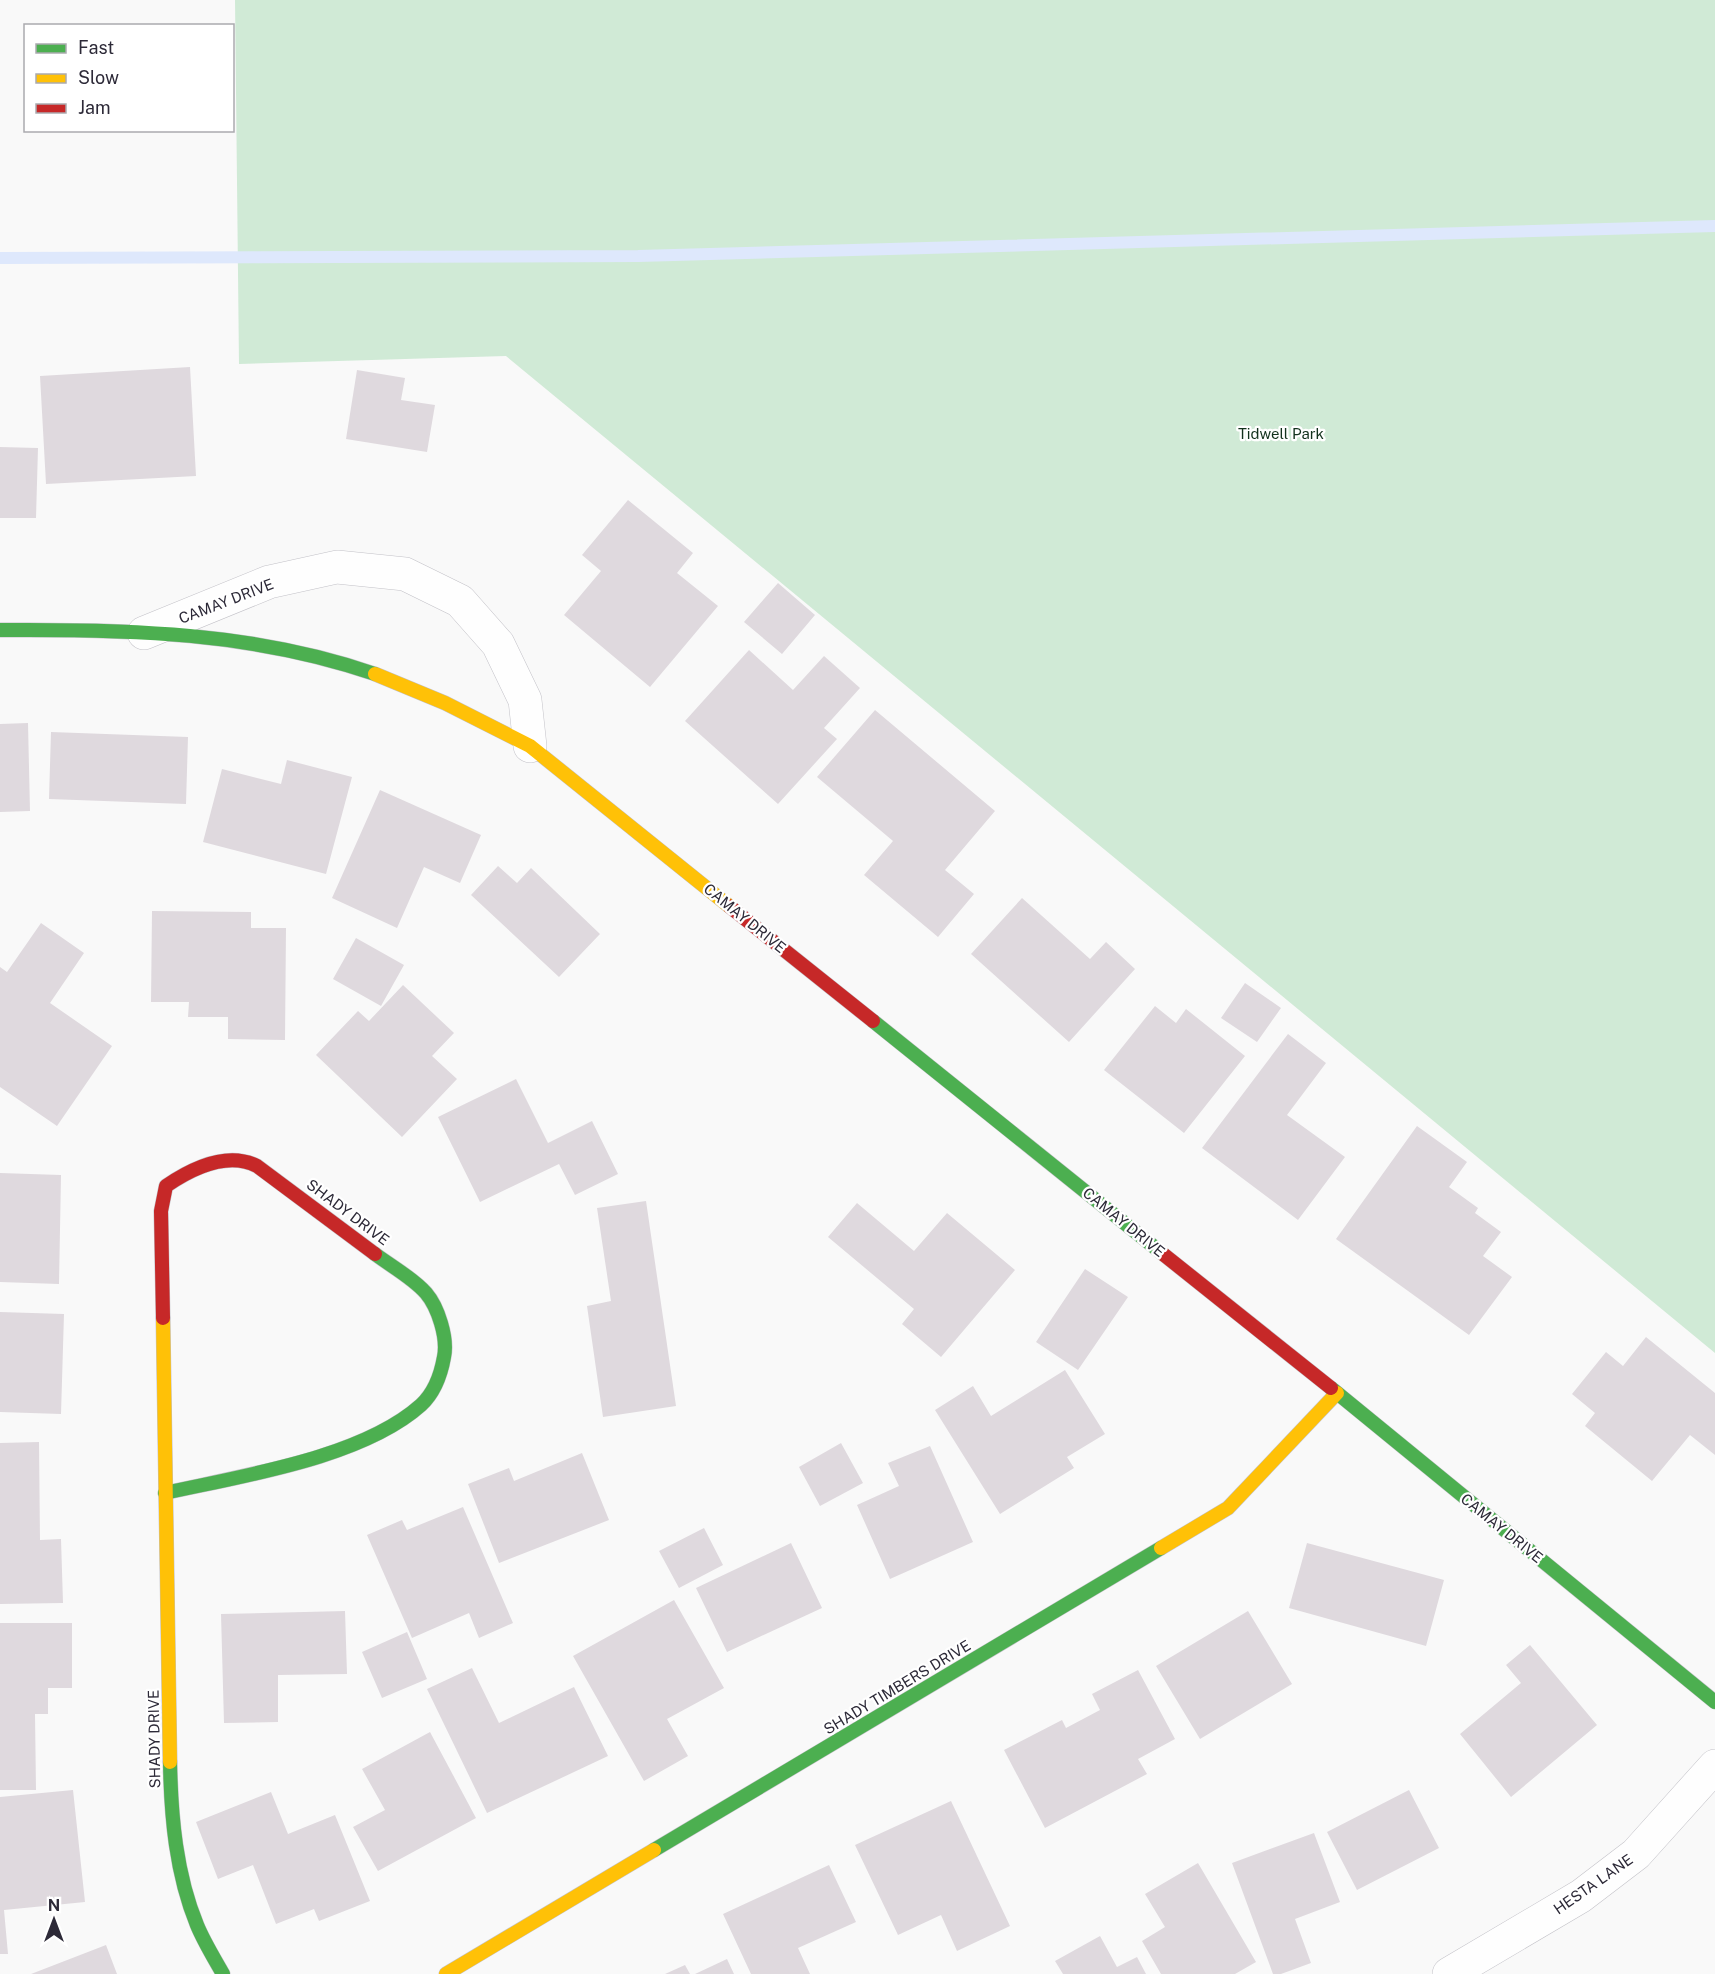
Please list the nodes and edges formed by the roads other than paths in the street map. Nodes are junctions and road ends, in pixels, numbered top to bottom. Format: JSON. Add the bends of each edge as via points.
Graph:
{"nodes":[{"id":1,"x":0,"y":630,"type":"edge"},
{"id":2,"x":144,"y":633,"type":"junction"},
{"id":3,"x":530,"y":746,"type":"junction"},
{"id":4,"x":1337,"y":1393,"type":"junction"},
{"id":5,"x":165,"y":1493,"type":"junction"},
{"id":6,"x":1715,"y":1702,"type":"edge"},
{"id":7,"x":1715,"y":1766,"type":"edge"},
{"id":8,"x":223,"y":1974,"type":"edge"},
{"id":9,"x":446,"y":1974,"type":"edge"},
{"id":10,"x":1449,"y":1974,"type":"edge"}],
"edges":[{"from":1,"to":2,"type":"street","name":"CAMAY DRIVE","via":[[85,628]]},
{"from":2,"to":3,"type":"street","name":"CAMAY DRIVE","via":[[269,646],[356,666],[462,709]]},
{"from":2,"to":3,"type":"street","name":"CAMAY DRIVE","via":[[269,582],[337,567],[405,574],[460,601],[498,644],[525,700]]},
{"from":3,"to":4,"type":"street","name":"CAMAY DRIVE"},
{"from":4,"to":6,"type":"street","name":"CAMAY DRIVE"},
{"from":4,"to":9,"type":"street","name":"SHADY TIMBERS DRIVE","via":[[1228,1508]]},
{"from":5,"to":5,"type":"street","name":"SHADY DRIVE","via":[[160,1211],[166,1186],[185,1172],[220,1162],[249,1162],[270,1173],[426,1293],[439,1319],[446,1352],[438,1380],[420,1406],[382,1430],[325,1454]]},
{"from":5,"to":8,"type":"street","name":"SHADY DRIVE","via":[[171,1801],[178,1863],[197,1925]]},
{"from":7,"to":10,"type":"street","name":"HESTA LANE","via":[[1636,1854],[1581,1896]]}]}
